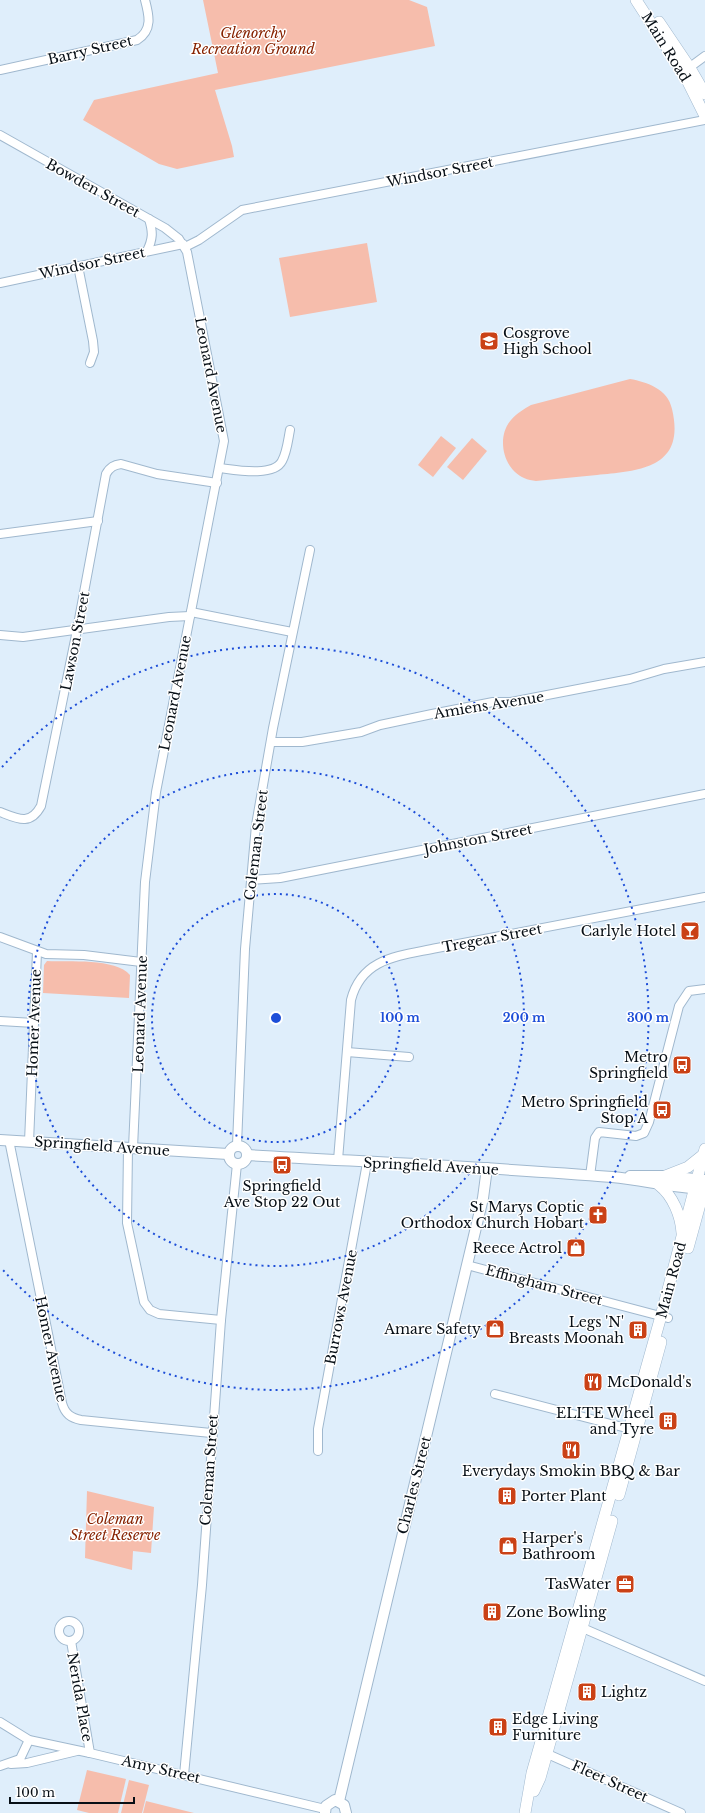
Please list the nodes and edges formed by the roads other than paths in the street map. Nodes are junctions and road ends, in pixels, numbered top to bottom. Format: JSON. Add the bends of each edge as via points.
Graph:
{"nodes":[{"id":1,"x":145,"y":0,"type":"edge"},
{"id":2,"x":636,"y":0,"type":"edge"},
{"id":3,"x":645,"y":0,"type":"edge"},
{"id":4,"x":705,"y":56,"type":"edge"},
{"id":5,"x":0,"y":70,"type":"edge"},
{"id":6,"x":686,"y":70,"type":"junction"},
{"id":7,"x":705,"y":94,"type":"edge"},
{"id":8,"x":705,"y":116,"type":"edge"},
{"id":9,"x":705,"y":120,"type":"edge"},
{"id":10,"x":0,"y":135,"type":"edge"},
{"id":11,"x":149,"y":219,"type":"junction"},
{"id":12,"x":184,"y":246,"type":"junction"},
{"id":13,"x":147,"y":251,"type":"junction"},
{"id":14,"x":78,"y":266,"type":"junction"},
{"id":15,"x":0,"y":283,"type":"edge"},
{"id":16,"x":90,"y":363,"type":"dead end"},
{"id":17,"x":290,"y":430,"type":"dead end"},
{"id":18,"x":220,"y":468,"type":"junction"},
{"id":19,"x":217,"y":483,"type":"junction"},
{"id":20,"x":98,"y":521,"type":"junction"},
{"id":21,"x":0,"y":534,"type":"edge"},
{"id":22,"x":310,"y":550,"type":"dead end"},
{"id":23,"x":191,"y":614,"type":"junction"},
{"id":24,"x":77,"y":630,"type":"junction"},
{"id":25,"x":292,"y":632,"type":"junction"},
{"id":26,"x":0,"y":635,"type":"edge"},
{"id":27,"x":705,"y":662,"type":"edge"},
{"id":28,"x":272,"y":742,"type":"junction"},
{"id":29,"x":705,"y":794,"type":"edge"},
{"id":30,"x":0,"y":812,"type":"edge"},
{"id":31,"x":251,"y":880,"type":"junction"},
{"id":32,"x":705,"y":898,"type":"edge"},
{"id":33,"x":0,"y":937,"type":"edge"},
{"id":34,"x":37,"y":952,"type":"junction"},
{"id":35,"x":141,"y":962,"type":"junction"},
{"id":36,"x":705,"y":989,"type":"edge"},
{"id":37,"x":0,"y":1021,"type":"edge"},
{"id":38,"x":34,"y":1022,"type":"junction"},
{"id":39,"x":347,"y":1052,"type":"junction"},
{"id":40,"x":409,"y":1057,"type":"dead end"},
{"id":41,"x":4,"y":1140,"type":"edge"},
{"id":42,"x":29,"y":1142,"type":"junction"},
{"id":43,"x":237,"y":1145,"type":"junction"},
{"id":44,"x":131,"y":1148,"type":"junction"},
{"id":45,"x":704,"y":1152,"type":"edge"},
{"id":46,"x":228,"y":1154,"type":"junction"},
{"id":47,"x":247,"y":1156,"type":"junction"},
{"id":48,"x":338,"y":1160,"type":"junction"},
{"id":49,"x":367,"y":1163,"type":"junction"},
{"id":50,"x":237,"y":1164,"type":"junction"},
{"id":51,"x":487,"y":1168,"type":"junction"},
{"id":52,"x":590,"y":1176,"type":"junction"},
{"id":53,"x":662,"y":1180,"type":"junction"},
{"id":54,"x":702,"y":1185,"type":"edge"},
{"id":55,"x":682,"y":1240,"type":"junction"},
{"id":56,"x":467,"y":1265,"type":"junction"},
{"id":57,"x":665,"y":1317,"type":"junction"},
{"id":58,"x":221,"y":1320,"type":"junction"},
{"id":59,"x":495,"y":1394,"type":"dead end"},
{"id":60,"x":634,"y":1430,"type":"junction"},
{"id":61,"x":211,"y":1433,"type":"junction"},
{"id":62,"x":318,"y":1451,"type":"dead end"},
{"id":63,"x":579,"y":1627,"type":"junction"},
{"id":64,"x":71,"y":1641,"type":"dead end"},
{"id":65,"x":705,"y":1681,"type":"edge"},
{"id":66,"x":0,"y":1722,"type":"edge"},
{"id":67,"x":29,"y":1740,"type":"junction"},
{"id":68,"x":80,"y":1751,"type":"junction"},
{"id":69,"x":543,"y":1751,"type":"junction"},
{"id":70,"x":90,"y":1753,"type":"junction"},
{"id":71,"x":11,"y":1764,"type":"junction"},
{"id":72,"x":0,"y":1766,"type":"edge"},
{"id":73,"x":184,"y":1775,"type":"junction"},
{"id":74,"x":338,"y":1801,"type":"junction"},
{"id":75,"x":527,"y":1809,"type":"edge"},
{"id":76,"x":325,"y":1811,"type":"edge"},
{"id":77,"x":346,"y":1813,"type":"edge"},
{"id":78,"x":681,"y":1813,"type":"edge"}],
"edges":[{"from":1,"to":5,"type":"street","name":"Barry Street","via":[[149,15],[148,26],[137,40]]},
{"from":2,"to":6,"type":"main road","name":"Main Road"},
{"from":3,"to":6,"type":"main road","name":"Main Road"},
{"from":4,"to":6,"type":"street"},
{"from":6,"to":7,"type":"main road","name":"Main Road"},
{"from":6,"to":8,"type":"main road","name":"Main Road"},
{"from":9,"to":12,"type":"street","name":"Windsor Street","via":[[242,210],[199,240]]},
{"from":10,"to":11,"type":"street","name":"Bowden Street"},
{"from":11,"to":12,"type":"street","name":"Bowden Street","via":[[173,233]]},
{"from":11,"to":13,"type":"street","via":[[153,238]]},
{"from":12,"to":13,"type":"street","name":"Windsor Street"},
{"from":12,"to":18,"type":"street","name":"Leonard Avenue","via":[[223,432]]},
{"from":13,"to":14,"type":"street","name":"Windsor Street"},
{"from":14,"to":15,"type":"street","name":"Windsor Street"},
{"from":14,"to":16,"type":"street","via":[[94,341]]},
{"from":17,"to":18,"type":"street","via":[[282,460],[273,470]]},
{"from":18,"to":19,"type":"street","name":"Leonard Avenue"},
{"from":19,"to":20,"type":"street","name":"Lawson Street","via":[[115,465],[106,474]]},
{"from":19,"to":23,"type":"street","name":"Leonard Avenue"},
{"from":20,"to":21,"type":"street"},
{"from":20,"to":24,"type":"street","name":"Lawson Street"},
{"from":22,"to":25,"type":"street","name":"Coleman Street"},
{"from":23,"to":24,"type":"street"},
{"from":23,"to":25,"type":"street"},
{"from":23,"to":35,"type":"street","name":"Leonard Avenue","via":[[156,792],[145,882]]},
{"from":24,"to":26,"type":"street","via":[[23,637]]},
{"from":24,"to":30,"type":"street","name":"Lawson Street","via":[[41,806],[32,818],[23,820]]},
{"from":25,"to":28,"type":"street","name":"Coleman Street"},
{"from":27,"to":28,"type":"street","name":"Amiens Avenue","via":[[511,702],[493,702],[380,724],[361,732],[297,742]]},
{"from":28,"to":31,"type":"street","name":"Coleman Street","via":[[257,819]]},
{"from":29,"to":31,"type":"street","name":"Johnston Street","via":[[280,878]]},
{"from":31,"to":43,"type":"street","name":"Coleman Street","via":[[245,949]]},
{"from":32,"to":39,"type":"street","name":"Tregear Street","via":[[436,948],[379,962],[361,977],[353,991]]},
{"from":33,"to":34,"type":"street"},
{"from":34,"to":35,"type":"street"},
{"from":34,"to":38,"type":"street","name":"Homer Avenue"},
{"from":35,"to":44,"type":"street","name":"Leonard Avenue"},
{"from":36,"to":52,"type":"street","via":[[689,991],[678,1012],[644,1133],[632,1136],[599,1132],[594,1138]]},
{"from":37,"to":38,"type":"street"},
{"from":38,"to":42,"type":"street","name":"Homer Avenue"},
{"from":39,"to":40,"type":"street"},
{"from":39,"to":48,"type":"street","name":"Tregear Street"},
{"from":41,"to":42,"type":"street","name":"Springfield Avenue"},
{"from":41,"to":61,"type":"street","name":"Homer Avenue","via":[[66,1413],[82,1420]]},
{"from":42,"to":44,"type":"street","name":"Springfield Avenue"},
{"from":43,"to":46,"type":"street","via":[[232,1147]]},
{"from":43,"to":47,"type":"street","via":[[244,1148]]},
{"from":44,"to":46,"type":"street","name":"Springfield Avenue"},
{"from":44,"to":58,"type":"street","name":"Leonard Avenue","via":[[126,1202],[127,1222],[144,1302],[150,1310],[159,1314]]},
{"from":45,"to":53,"type":"main road","via":[[688,1167]]},
{"from":45,"to":54,"type":"main road","name":"Main Road"},
{"from":46,"to":50,"type":"street","via":[[229,1160]]},
{"from":47,"to":48,"type":"street","name":"Springfield Avenue"},
{"from":47,"to":50,"type":"street","via":[[243,1163]]},
{"from":48,"to":49,"type":"street","name":"Springfield Avenue"},
{"from":49,"to":51,"type":"street","name":"Springfield Avenue"},
{"from":49,"to":62,"type":"street","name":"Burrows Avenue","via":[[318,1429]]},
{"from":50,"to":58,"type":"street","name":"Coleman Street"},
{"from":51,"to":52,"type":"street","name":"Springfield Avenue"},
{"from":51,"to":56,"type":"street","name":"Charles Street","via":[[483,1198]]},
{"from":52,"to":53,"type":"street","name":"Springfield Avenue","via":[[647,1175]]},
{"from":53,"to":54,"type":"street","name":"Springfield Avenue"},
{"from":53,"to":55,"type":"main road","via":[[664,1189],[677,1211]]},
{"from":54,"to":55,"type":"main road","name":"Main Road"},
{"from":54,"to":57,"type":"main road","name":"Main Road"},
{"from":55,"to":57,"type":"main road","name":"Main Road"},
{"from":56,"to":57,"type":"street","name":"Effingham Street"},
{"from":56,"to":74,"type":"street","name":"Charles Street"},
{"from":57,"to":60,"type":"main road","name":"Main Road"},
{"from":58,"to":61,"type":"street","name":"Coleman Street"},
{"from":59,"to":60,"type":"street"},
{"from":60,"to":63,"type":"main road","name":"Main Road"},
{"from":61,"to":73,"type":"street","name":"Coleman Street","via":[[202,1585]]},
{"from":63,"to":65,"type":"street"},
{"from":63,"to":69,"type":"main road","name":"Main Road"},
{"from":64,"to":70,"type":"street","name":"Nerida Place"},
{"from":66,"to":67,"type":"street","name":"Amy Street"},
{"from":67,"to":68,"type":"street","name":"Amy Street"},
{"from":67,"to":71,"type":"street","via":[[23,1757]]},
{"from":68,"to":70,"type":"street","name":"Amy Street"},
{"from":68,"to":71,"type":"street"},
{"from":69,"to":75,"type":"main road","name":"Main Road","via":[[532,1773]]},
{"from":69,"to":78,"type":"street","name":"Fleet Street"},
{"from":70,"to":73,"type":"street","name":"Amy Street"},
{"from":71,"to":72,"type":"street"},
{"from":73,"to":76,"type":"street","name":"Amy Street"},
{"from":74,"to":76,"type":"street","via":[[329,1803]]},
{"from":74,"to":77,"type":"street","via":[[344,1805]]}]}
